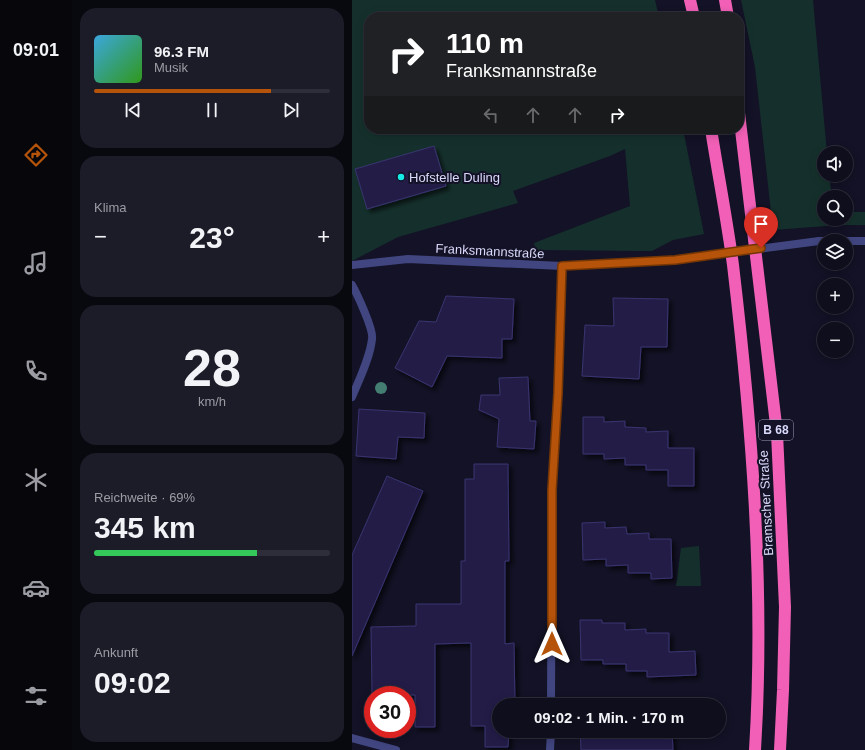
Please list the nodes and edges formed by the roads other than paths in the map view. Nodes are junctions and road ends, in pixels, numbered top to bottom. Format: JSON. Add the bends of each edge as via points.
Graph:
{"nodes":[{"id":1,"x":690,"y":0,"type":"edge"},
{"id":2,"x":725,"y":0,"type":"edge"},
{"id":3,"x":693,"y":12,"type":"edge"},
{"id":4,"x":727,"y":12,"type":"edge"},
{"id":5,"x":712,"y":134,"type":"edge"},
{"id":6,"x":741,"y":134,"type":"edge"},
{"id":7,"x":865,"y":241,"type":"edge"},
{"id":8,"x":352,"y":265,"type":"edge"},
{"id":9,"x":562,"y":266,"type":"junction"},
{"id":10,"x":352,"y":285,"type":"edge"},
{"id":11,"x":352,"y":397,"type":"edge"},
{"id":12,"x":551,"y":698,"type":"edge"},
{"id":13,"x":352,"y":738,"type":"edge"},
{"id":14,"x":551,"y":738,"type":"edge"},
{"id":15,"x":396,"y":750,"type":"edge"},
{"id":16,"x":550,"y":750,"type":"edge"},
{"id":17,"x":755,"y":750,"type":"edge"},
{"id":18,"x":780,"y":750,"type":"edge"}],
"edges":[{"from":1,"to":3,"type":"highway"},
{"from":2,"to":4,"type":"highway"},
{"from":5,"to":17,"type":"highway","name":"Bramscher Straße","number":"B 68","via":[[732,264],[751,443],[759,610]]},
{"from":6,"to":18,"type":"highway","name":"Bramscher Straße","number":"B 68","via":[[776,434],[785,607]]},
{"from":7,"to":9,"type":"street","name":"Franksmannstraße","bridge":true,"via":[[819,241],[675,260]]},
{"from":8,"to":9,"type":"street","name":"Franksmannstraße","via":[[408,259]]},
{"from":9,"to":12,"type":"street","via":[[552,490]]},
{"from":10,"to":11,"type":"street","via":[[373,338]]},
{"from":13,"to":15,"type":"street"},
{"from":14,"to":16,"type":"street"}]}
